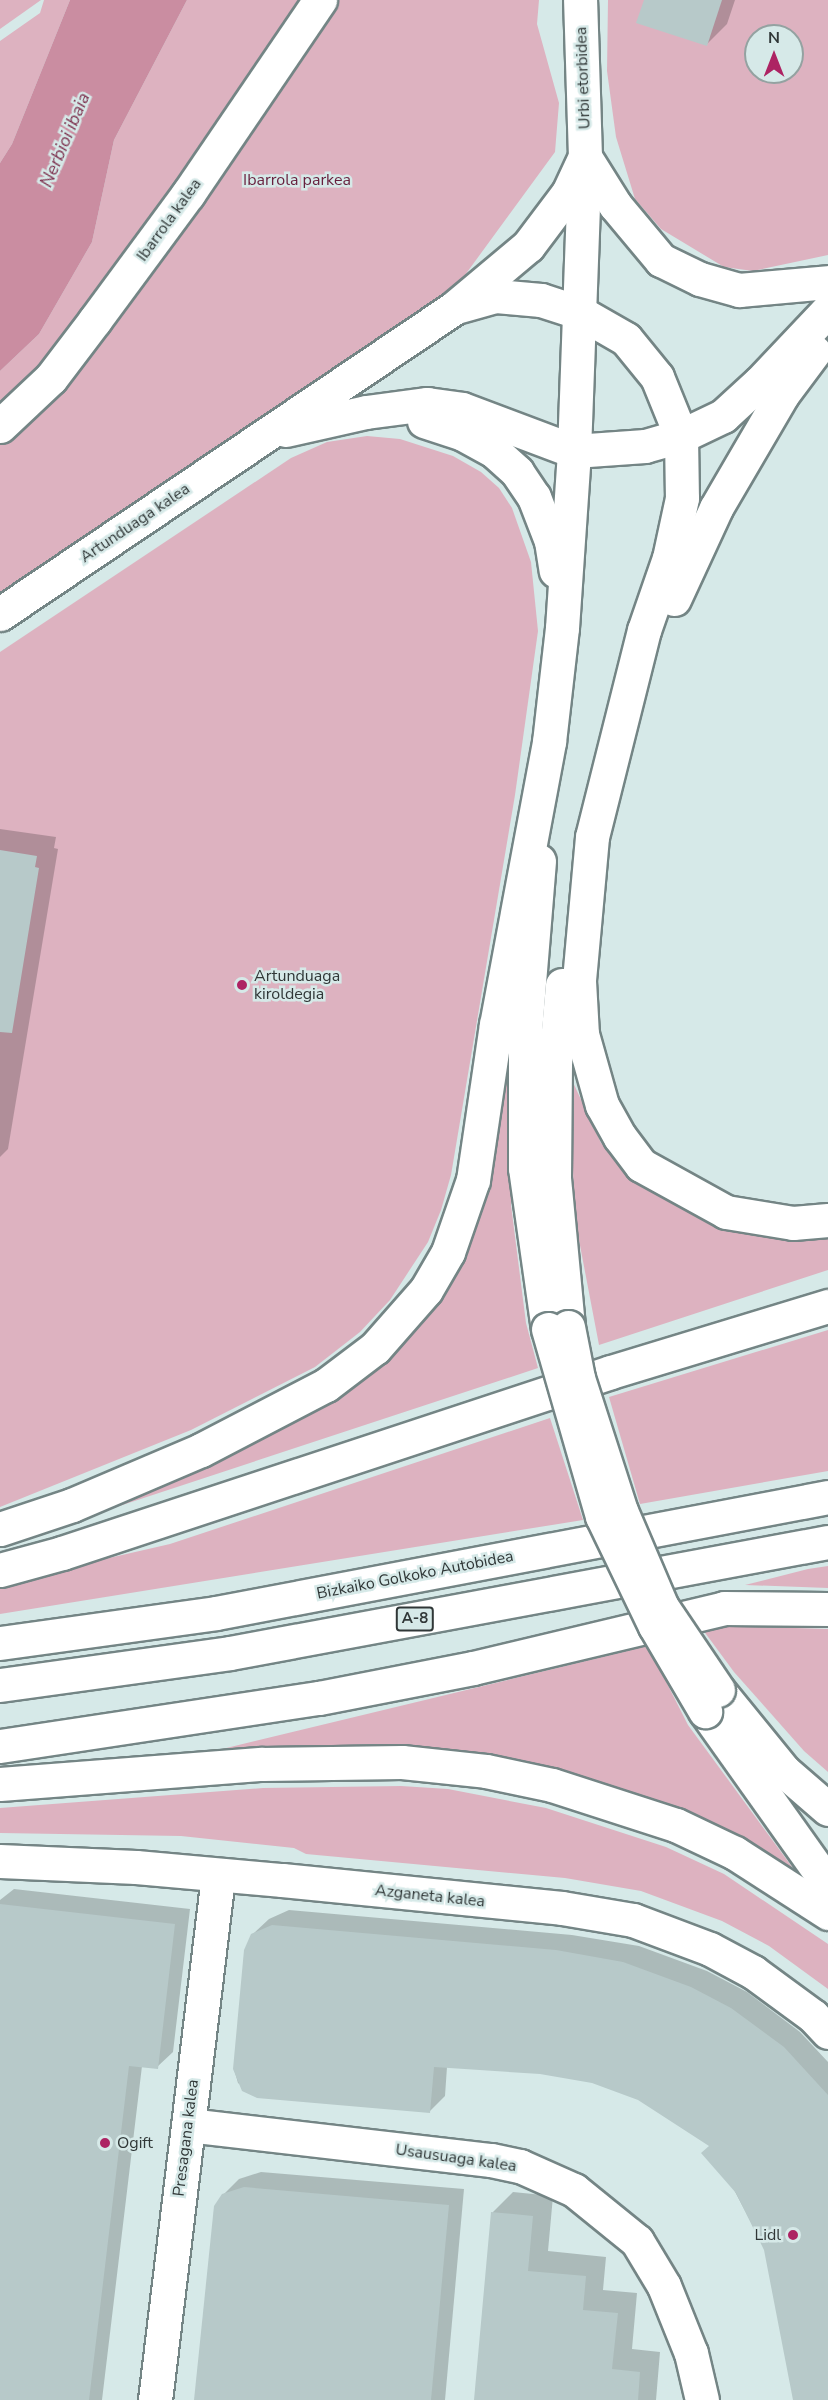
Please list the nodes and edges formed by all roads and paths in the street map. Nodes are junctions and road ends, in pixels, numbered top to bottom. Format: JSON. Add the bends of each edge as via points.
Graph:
{"nodes":[{"id":1,"x":320,"y":0,"type":"edge"},
{"id":2,"x":580,"y":0,"type":"edge"},
{"id":3,"x":585,"y":157,"type":"junction"},
{"id":4,"x":828,"y":282,"type":"edge"},
{"id":5,"x":454,"y":308,"type":"junction"},
{"id":6,"x":828,"y":310,"type":"edge"},
{"id":7,"x":579,"y":312,"type":"junction"},
{"id":8,"x":828,"y":333,"type":"edge"},
{"id":9,"x":366,"y":412,"type":"junction"},
{"id":10,"x":0,"y":426,"type":"edge"},
{"id":11,"x":270,"y":434,"type":"junction"},
{"id":12,"x":681,"y":436,"type":"junction"},
{"id":13,"x":574,"y":451,"type":"junction"},
{"id":14,"x":0,"y":614,"type":"edge"},
{"id":15,"x":562,"y":628,"type":"junction"},
{"id":16,"x":618,"y":727,"type":"junction"},
{"id":17,"x":549,"y":742,"type":"junction"},
{"id":18,"x":592,"y":837,"type":"junction"},
{"id":19,"x":828,"y":1220,"type":"edge"},
{"id":20,"x":828,"y":1288,"type":"edge"},
{"id":21,"x":828,"y":1306,"type":"edge"},
{"id":22,"x":558,"y":1328,"type":"junction"},
{"id":23,"x":611,"y":1372,"type":"junction"},
{"id":24,"x":828,"y":1497,"type":"edge"},
{"id":25,"x":0,"y":1529,"type":"edge"},
{"id":26,"x":828,"y":1542,"type":"edge"},
{"id":27,"x":0,"y":1570,"type":"edge"},
{"id":28,"x":828,"y":1609,"type":"edge"},
{"id":29,"x":0,"y":1643,"type":"edge"},
{"id":30,"x":0,"y":1685,"type":"edge"},
{"id":31,"x":712,"y":1700,"type":"junction"},
{"id":32,"x":0,"y":1746,"type":"edge"},
{"id":33,"x":0,"y":1784,"type":"edge"},
{"id":34,"x":770,"y":1797,"type":"junction"},
{"id":35,"x":828,"y":1809,"type":"edge"},
{"id":36,"x":828,"y":1856,"type":"edge"},
{"id":37,"x":0,"y":1861,"type":"edge"},
{"id":38,"x":218,"y":1876,"type":"junction"},
{"id":39,"x":828,"y":1884,"type":"edge"},
{"id":40,"x":828,"y":1913,"type":"edge"},
{"id":41,"x":828,"y":2032,"type":"edge"},
{"id":42,"x":188,"y":2125,"type":"junction"},
{"id":43,"x":155,"y":2400,"type":"edge"},
{"id":44,"x":702,"y":2400,"type":"edge"}],
"edges":[{"from":1,"to":10,"type":"main road","name":"Ibarrola kalea","via":[[188,194],[89,328],[51,378]]},
{"from":2,"to":3,"type":"main road","name":"Urbi etorbidea"},
{"from":3,"to":4,"type":"main road","via":[[615,206],[662,260],[700,279],[739,290]]},
{"from":3,"to":5,"type":"main road","name":"Artunduaga kalea","via":[[568,193],[528,246]]},
{"from":3,"to":7,"type":"main road","name":"Urbi etorbidea"},
{"from":5,"to":7,"type":"main road","name":"Artunduaga kalea","via":[[496,296],[541,300]]},
{"from":5,"to":11,"type":"main road","name":"Artunduaga kalea"},
{"from":6,"to":12,"type":"main road","via":[[723,416]]},
{"from":7,"to":12,"type":"main road","name":"Artunduaga kalea","via":[[626,339],[639,354],[657,377]]},
{"from":7,"to":13,"type":"main road","name":"Urbi etorbidea"},
{"from":8,"to":16,"type":"main road","via":[[782,394],[716,508]]},
{"from":9,"to":11,"type":"main road","name":"Artunduaga kalea"},
{"from":9,"to":13,"type":"main road","name":"Artunduaga kalea","via":[[427,404],[462,409]]},
{"from":9,"to":15,"type":"main road","name":"Artunduaga kalea","via":[[430,422],[463,434],[495,452],[517,472],[534,497],[551,541]]},
{"from":11,"to":14,"type":"main road","name":"Artunduaga kalea"},
{"from":12,"to":13,"type":"main road","via":[[645,447]]},
{"from":12,"to":16,"type":"main road","via":[[682,498],[669,558],[644,630]]},
{"from":13,"to":15,"type":"main road","name":"Urbi etorbidea"},
{"from":15,"to":17,"type":"main road"},
{"from":16,"to":18,"type":"main road"},
{"from":17,"to":22,"type":"main road","via":[[525,1033],[525,1168]]},
{"from":17,"to":25,"type":"main road","via":[[496,1025],[473,1180],[448,1252],[426,1290],[375,1348],[326,1385],[191,1454],[72,1505]]},
{"from":18,"to":19,"type":"main road","via":[[579,981],[582,1034],[592,1077],[620,1137],[641,1165],[726,1212],[793,1223]]},
{"from":18,"to":22,"type":"main road","via":[[574,899],[555,1063]]},
{"from":20,"to":23,"type":"main road"},
{"from":21,"to":23,"type":"main road"},
{"from":22,"to":31,"type":"main road","bridge":true,"via":[[621,1511],[662,1607]]},
{"from":23,"to":27,"type":"main road","via":[[224,1502]]},
{"from":24,"to":29,"type":"main road","name":"Bizkaiko Golkoko Autobidea","via":[[216,1613]]},
{"from":26,"to":30,"type":"main road","number":"A-8","via":[[230,1653]]},
{"from":28,"to":32,"type":"main road","via":[[724,1608],[473,1668],[319,1698]]},
{"from":31,"to":34,"type":"main road"},
{"from":31,"to":35,"type":"main road"},
{"from":33,"to":40,"type":"main road","via":[[262,1764],[402,1762],[486,1771],[552,1785],[676,1825],[735,1853]]},
{"from":34,"to":36,"type":"main road"},
{"from":34,"to":39,"type":"main road"},
{"from":37,"to":38,"type":"main road","name":"Azganeta kalea"},
{"from":38,"to":41,"type":"main road","name":"Azganeta kalea","via":[[561,1908],[633,1920],[710,1948],[753,1972],[813,2016]]},
{"from":38,"to":42,"type":"main road","name":"Presagana kalea"},
{"from":42,"to":43,"type":"main road","name":"Presagana kalea"},
{"from":42,"to":44,"type":"main road","name":"Usausuaga kalea","via":[[491,2160],[520,2166],[574,2190],[637,2241],[664,2286],[691,2353]]}]}
